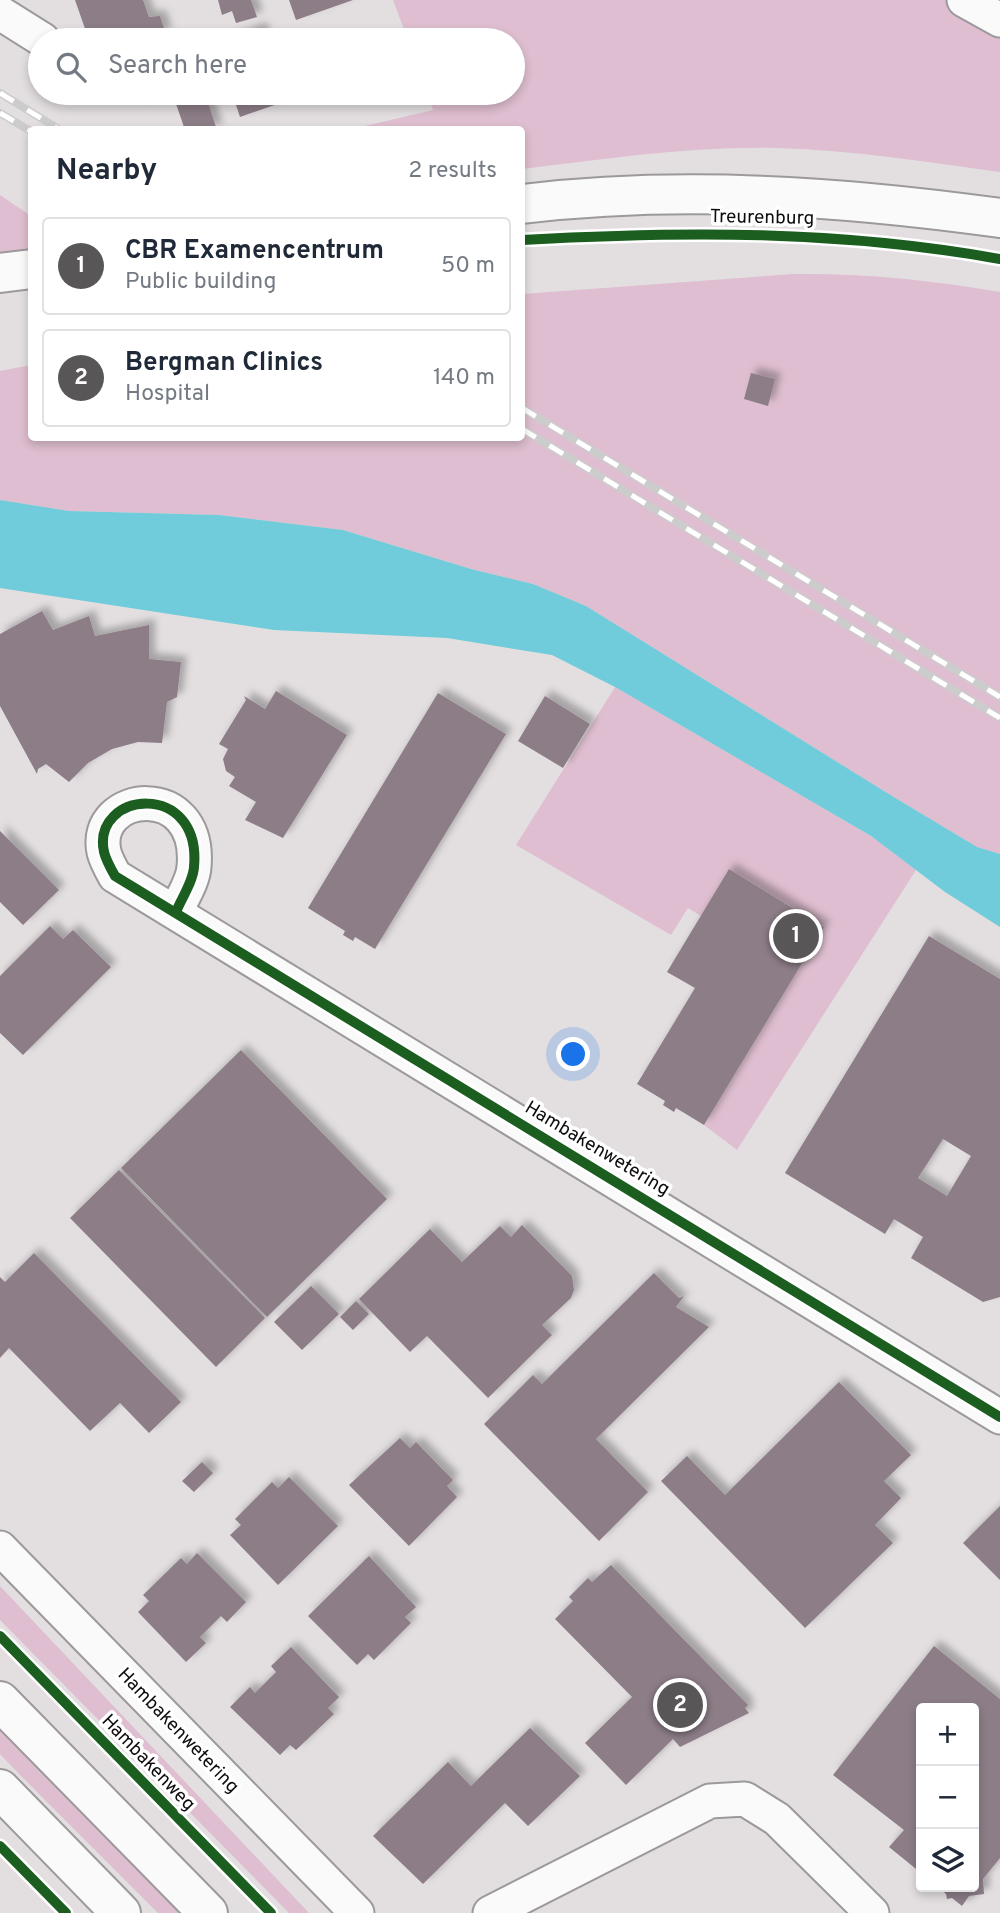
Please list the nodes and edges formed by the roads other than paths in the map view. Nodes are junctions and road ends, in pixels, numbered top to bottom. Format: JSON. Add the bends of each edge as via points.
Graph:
{"nodes":[{"id":1,"x":964,"y":0,"type":"edge"},
{"id":2,"x":0,"y":13,"type":"edge"},
{"id":3,"x":1000,"y":20,"type":"edge"},
{"id":4,"x":28,"y":31,"type":"edge"},
{"id":5,"x":525,"y":204,"type":"edge"},
{"id":6,"x":1000,"y":218,"type":"edge"},
{"id":7,"x":28,"y":270,"type":"edge"},
{"id":8,"x":0,"y":273,"type":"edge"},
{"id":9,"x":176,"y":912,"type":"dead end"},
{"id":10,"x":1000,"y":1417,"type":"edge"},
{"id":11,"x":0,"y":1548,"type":"edge"},
{"id":12,"x":0,"y":1701,"type":"edge"},
{"id":13,"x":0,"y":1789,"type":"edge"},
{"id":14,"x":121,"y":1913,"type":"edge"},
{"id":15,"x":208,"y":1913,"type":"edge"},
{"id":16,"x":356,"y":1913,"type":"edge"},
{"id":17,"x":490,"y":1913,"type":"edge"},
{"id":18,"x":872,"y":1913,"type":"edge"}],
"edges":[{"from":1,"to":3,"type":"street"},
{"from":2,"to":4,"type":"street"},
{"from":5,"to":6,"type":"main road","name":"Treurenburg","via":[[658,195],[770,197],[876,203]]},
{"from":7,"to":8,"type":"main road"},
{"from":9,"to":10,"type":"street","name":"Hambakenwetering"},
{"from":11,"to":16,"type":"street","name":"Hambakenwetering"},
{"from":12,"to":15,"type":"main road"},
{"from":13,"to":14,"type":"main road"},
{"from":17,"to":18,"type":"street","via":[[710,1801],[745,1799],[778,1819]]}]}
